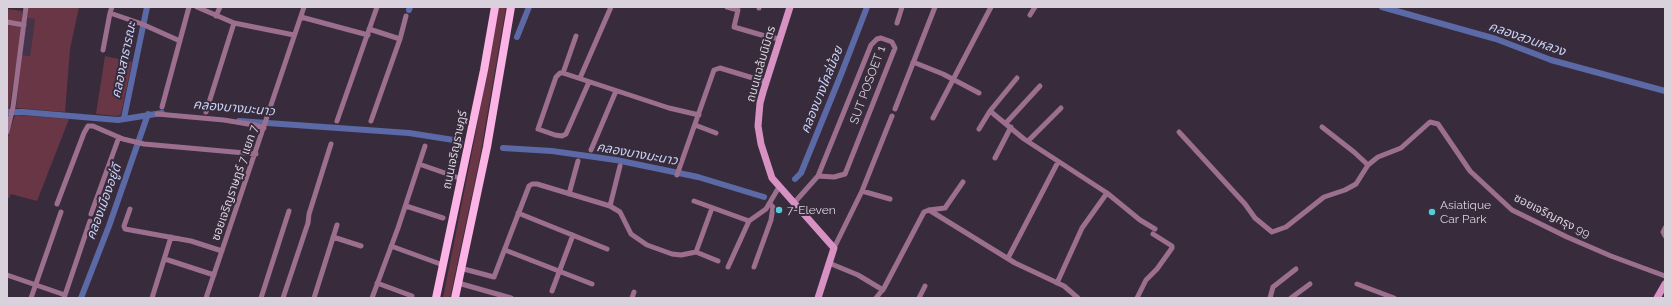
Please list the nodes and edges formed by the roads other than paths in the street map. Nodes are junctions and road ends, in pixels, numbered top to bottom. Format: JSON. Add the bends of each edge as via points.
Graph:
{"nodes":[{"id":1,"x":26,"y":7,"type":"edge"},
{"id":2,"x":112,"y":7,"type":"edge"},
{"id":3,"x":189,"y":7,"type":"edge"},
{"id":4,"x":197,"y":7,"type":"edge"},
{"id":5,"x":220,"y":7,"type":"edge"},
{"id":6,"x":304,"y":7,"type":"edge"},
{"id":7,"x":377,"y":7,"type":"edge"},
{"id":8,"x":494,"y":7,"type":"edge"},
{"id":9,"x":511,"y":7,"type":"edge"},
{"id":10,"x":611,"y":7,"type":"edge"},
{"id":11,"x":727,"y":7,"type":"edge"},
{"id":12,"x":790,"y":7,"type":"edge"},
{"id":13,"x":902,"y":7,"type":"edge"},
{"id":14,"x":935,"y":7,"type":"edge"},
{"id":15,"x":991,"y":7,"type":"edge"},
{"id":16,"x":1035,"y":7,"type":"edge"},
{"id":17,"x":110,"y":13,"type":"junction"},
{"id":18,"x":1030,"y":15,"type":"dead end"},
{"id":19,"x":216,"y":16,"type":"junction"},
{"id":20,"x":406,"y":16,"type":"dead end"},
{"id":21,"x":301,"y":17,"type":"junction"},
{"id":22,"x":7,"y":22,"type":"edge"},
{"id":23,"x":234,"y":24,"type":"junction"},
{"id":24,"x":897,"y":24,"type":"dead end"},
{"id":25,"x":24,"y":25,"type":"junction"},
{"id":26,"x":369,"y":29,"type":"junction"},
{"id":27,"x":294,"y":35,"type":"junction"},
{"id":28,"x":368,"y":35,"type":"junction"},
{"id":29,"x":576,"y":36,"type":"dead end"},
{"id":30,"x":400,"y":39,"type":"junction"},
{"id":31,"x":780,"y":39,"type":"junction"},
{"id":32,"x":180,"y":41,"type":"junction"},
{"id":33,"x":103,"y":50,"type":"dead end"},
{"id":34,"x":913,"y":62,"type":"junction"},
{"id":35,"x":563,"y":73,"type":"junction"},
{"id":36,"x":580,"y":78,"type":"junction"},
{"id":37,"x":1017,"y":78,"type":"dead end"},
{"id":38,"x":954,"y":80,"type":"junction"},
{"id":39,"x":589,"y":82,"type":"junction"},
{"id":40,"x":766,"y":82,"type":"junction"},
{"id":41,"x":1040,"y":86,"type":"dead end"},
{"id":42,"x":616,"y":91,"type":"junction"},
{"id":43,"x":979,"y":93,"type":"dead end"},
{"id":44,"x":162,"y":107,"type":"dead end"},
{"id":45,"x":1061,"y":108,"type":"dead end"},
{"id":46,"x":895,"y":109,"type":"dead end"},
{"id":47,"x":990,"y":111,"type":"junction"},
{"id":48,"x":206,"y":112,"type":"dead end"},
{"id":49,"x":157,"y":114,"type":"dead end"},
{"id":50,"x":699,"y":115,"type":"junction"},
{"id":51,"x":892,"y":116,"type":"dead end"},
{"id":52,"x":933,"y":118,"type":"dead end"},
{"id":53,"x":337,"y":121,"type":"dead end"},
{"id":54,"x":371,"y":121,"type":"dead end"},
{"id":55,"x":695,"y":125,"type":"junction"},
{"id":56,"x":1009,"y":125,"type":"junction"},
{"id":57,"x":264,"y":128,"type":"junction"},
{"id":58,"x":1322,"y":128,"type":"dead end"},
{"id":59,"x":979,"y":129,"type":"dead end"},
{"id":60,"x":7,"y":132,"type":"edge"},
{"id":61,"x":1179,"y":132,"type":"dead end"},
{"id":62,"x":716,"y":133,"type":"dead end"},
{"id":63,"x":119,"y":137,"type":"junction"},
{"id":64,"x":1028,"y":141,"type":"junction"},
{"id":65,"x":331,"y":144,"type":"dead end"},
{"id":66,"x":425,"y":146,"type":"dead end"},
{"id":67,"x":591,"y":150,"type":"dead end"},
{"id":68,"x":256,"y":154,"type":"junction"},
{"id":69,"x":995,"y":158,"type":"dead end"},
{"id":70,"x":578,"y":161,"type":"dead end"},
{"id":71,"x":1058,"y":162,"type":"junction"},
{"id":72,"x":419,"y":164,"type":"junction"},
{"id":73,"x":1368,"y":165,"type":"junction"},
{"id":74,"x":620,"y":166,"type":"dead end"},
{"id":75,"x":677,"y":175,"type":"dead end"},
{"id":76,"x":818,"y":176,"type":"junction"},
{"id":77,"x":462,"y":179,"type":"junction"},
{"id":78,"x":963,"y":182,"type":"dead end"},
{"id":79,"x":779,"y":188,"type":"junction"},
{"id":80,"x":862,"y":192,"type":"junction"},
{"id":81,"x":1107,"y":193,"type":"junction"},
{"id":82,"x":569,"y":194,"type":"junction"},
{"id":83,"x":890,"y":199,"type":"dead end"},
{"id":84,"x":694,"y":201,"type":"dead end"},
{"id":85,"x":794,"y":203,"type":"junction"},
{"id":86,"x":57,"y":204,"type":"dead end"},
{"id":87,"x":770,"y":204,"type":"junction"},
{"id":88,"x":406,"y":206,"type":"junction"},
{"id":89,"x":610,"y":206,"type":"junction"},
{"id":90,"x":712,"y":208,"type":"junction"},
{"id":91,"x":130,"y":209,"type":"dead end"},
{"id":92,"x":929,"y":210,"type":"junction"},
{"id":93,"x":290,"y":211,"type":"dead end"},
{"id":94,"x":61,"y":212,"type":"dead end"},
{"id":95,"x":518,"y":213,"type":"junction"},
{"id":96,"x":91,"y":214,"type":"dead end"},
{"id":97,"x":443,"y":218,"type":"dead end"},
{"id":98,"x":90,"y":221,"type":"dead end"},
{"id":99,"x":749,"y":221,"type":"junction"},
{"id":100,"x":337,"y":225,"type":"dead end"},
{"id":101,"x":1665,"y":228,"type":"edge"},
{"id":102,"x":573,"y":235,"type":"junction"},
{"id":103,"x":1665,"y":236,"type":"edge"},
{"id":104,"x":171,"y":237,"type":"junction"},
{"id":105,"x":333,"y":237,"type":"junction"},
{"id":106,"x":362,"y":246,"type":"dead end"},
{"id":107,"x":391,"y":246,"type":"junction"},
{"id":108,"x":834,"y":248,"type":"junction"},
{"id":109,"x":607,"y":249,"type":"dead end"},
{"id":110,"x":505,"y":250,"type":"junction"},
{"id":111,"x":222,"y":251,"type":"junction"},
{"id":112,"x":696,"y":252,"type":"junction"},
{"id":113,"x":1008,"y":258,"type":"junction"},
{"id":114,"x":164,"y":259,"type":"junction"},
{"id":115,"x":718,"y":261,"type":"dead end"},
{"id":116,"x":829,"y":263,"type":"junction"},
{"id":117,"x":443,"y":265,"type":"junction"},
{"id":118,"x":728,"y":267,"type":"dead end"},
{"id":119,"x":754,"y":267,"type":"dead end"},
{"id":120,"x":460,"y":268,"type":"junction"},
{"id":121,"x":1296,"y":269,"type":"dead end"},
{"id":122,"x":560,"y":272,"type":"junction"},
{"id":123,"x":214,"y":275,"type":"junction"},
{"id":124,"x":7,"y":276,"type":"edge"},
{"id":125,"x":1665,"y":276,"type":"edge"},
{"id":126,"x":377,"y":283,"type":"junction"},
{"id":127,"x":458,"y":283,"type":"junction"},
{"id":128,"x":1057,"y":283,"type":"junction"},
{"id":129,"x":592,"y":284,"type":"dead end"},
{"id":130,"x":1310,"y":284,"type":"dead end"},
{"id":131,"x":1357,"y":284,"type":"dead end"},
{"id":132,"x":1665,"y":284,"type":"edge"},
{"id":133,"x":36,"y":286,"type":"junction"},
{"id":134,"x":925,"y":286,"type":"dead end"},
{"id":135,"x":883,"y":290,"type":"junction"},
{"id":136,"x":552,"y":291,"type":"dead end"},
{"id":137,"x":634,"y":292,"type":"dead end"},
{"id":138,"x":64,"y":296,"type":"edge"},
{"id":139,"x":412,"y":296,"type":"dead end"},
{"id":140,"x":31,"y":298,"type":"edge"},
{"id":141,"x":152,"y":298,"type":"edge"},
{"id":142,"x":206,"y":298,"type":"edge"},
{"id":143,"x":261,"y":298,"type":"edge"},
{"id":144,"x":283,"y":298,"type":"edge"},
{"id":145,"x":314,"y":298,"type":"edge"},
{"id":146,"x":372,"y":298,"type":"edge"},
{"id":147,"x":436,"y":298,"type":"edge"},
{"id":148,"x":455,"y":298,"type":"edge"},
{"id":149,"x":512,"y":298,"type":"edge"},
{"id":150,"x":632,"y":298,"type":"edge"},
{"id":151,"x":818,"y":298,"type":"edge"},
{"id":152,"x":876,"y":298,"type":"edge"},
{"id":153,"x":919,"y":298,"type":"edge"},
{"id":154,"x":1078,"y":298,"type":"edge"},
{"id":155,"x":1137,"y":298,"type":"edge"},
{"id":156,"x":1270,"y":298,"type":"edge"},
{"id":157,"x":1291,"y":298,"type":"edge"},
{"id":158,"x":1394,"y":298,"type":"edge"},
{"id":159,"x":1657,"y":298,"type":"edge"}],
"edges":[{"from":1,"to":25,"type":"street"},
{"from":2,"to":17,"type":"street"},
{"from":3,"to":32,"type":"street"},
{"from":4,"to":19,"type":"street"},
{"from":5,"to":19,"type":"street"},
{"from":6,"to":21,"type":"street","name":"ซอยเจริญราษฎร์ 7 แยก 7"},
{"from":7,"to":26,"type":"street"},
{"from":8,"to":77,"type":"main road","name":"ถนนเจริญราษฎร์"},
{"from":9,"to":120,"type":"main road","via":[[487,147]]},
{"from":10,"to":36,"type":"street"},
{"from":11,"to":31,"type":"street","via":[[738,10],[734,27]]},
{"from":12,"to":31,"type":"street","name":"ถนนแฉล้มนิมิตร"},
{"from":13,"to":24,"type":"street"},
{"from":14,"to":34,"type":"street"},
{"from":15,"to":38,"type":"street"},
{"from":16,"to":18,"type":"street"},
{"from":17,"to":32,"type":"street"},
{"from":17,"to":33,"type":"street"},
{"from":19,"to":23,"type":"street"},
{"from":20,"to":30,"type":"street"},
{"from":21,"to":27,"type":"street","name":"ซอยเจริญราษฎร์ 7 แยก 7"},
{"from":21,"to":28,"type":"street"},
{"from":22,"to":25,"type":"street"},
{"from":23,"to":27,"type":"street"},
{"from":23,"to":48,"type":"street"},
{"from":25,"to":60,"type":"street"},
{"from":26,"to":28,"type":"street"},
{"from":26,"to":30,"type":"street"},
{"from":27,"to":57,"type":"street","name":"ซอยเจริญราษฎร์ 7 แยก 7"},
{"from":28,"to":53,"type":"street"},
{"from":29,"to":35,"type":"street"},
{"from":30,"to":54,"type":"street"},
{"from":31,"to":40,"type":"street","name":"ถนนแฉล้มนิมิตร"},
{"from":32,"to":44,"type":"street"},
{"from":34,"to":38,"type":"street"},
{"from":34,"to":46,"type":"street"},
{"from":35,"to":36,"type":"street"},
{"from":35,"to":39,"type":"street","via":[[556,77],[538,129],[555,135],[566,134]]},
{"from":36,"to":39,"type":"street"},
{"from":37,"to":47,"type":"street"},
{"from":38,"to":43,"type":"street"},
{"from":38,"to":52,"type":"street"},
{"from":39,"to":42,"type":"street"},
{"from":40,"to":50,"type":"street","via":[[717,68],[714,70]]},
{"from":40,"to":79,"type":"street","name":"ถนนแฉล้มนิมิตร","via":[[760,103],[758,126],[770,174]]},
{"from":41,"to":56,"type":"street"},
{"from":42,"to":50,"type":"street"},
{"from":42,"to":67,"type":"street"},
{"from":45,"to":64,"type":"street"},
{"from":47,"to":56,"type":"street"},
{"from":47,"to":59,"type":"street"},
{"from":49,"to":57,"type":"street","via":[[224,120]]},
{"from":50,"to":55,"type":"street"},
{"from":51,"to":80,"type":"street"},
{"from":55,"to":62,"type":"street"},
{"from":55,"to":75,"type":"street"},
{"from":56,"to":64,"type":"street"},
{"from":56,"to":69,"type":"street"},
{"from":57,"to":68,"type":"street","name":"ซอยเจริญราษฎร์ 7 แยก 7"},
{"from":58,"to":73,"type":"street"},
{"from":61,"to":73,"type":"street","via":[[1255,218],[1272,232],[1286,227],[1324,197],[1356,184]]},
{"from":63,"to":68,"type":"street","via":[[140,143]]},
{"from":63,"to":86,"type":"street","via":[[88,126]]},
{"from":63,"to":96,"type":"street"},
{"from":64,"to":71,"type":"street"},
{"from":65,"to":144,"type":"street"},
{"from":66,"to":72,"type":"street"},
{"from":68,"to":111,"type":"street","name":"ซอยเจริญราษฎร์ 7 แยก 7"},
{"from":70,"to":82,"type":"street"},
{"from":71,"to":81,"type":"street"},
{"from":71,"to":113,"type":"street"},
{"from":72,"to":77,"type":"street"},
{"from":72,"to":88,"type":"street"},
{"from":73,"to":125,"type":"street","name":"ซอยเจริญกรุง 99","via":[[1378,157],[1401,148],[1430,122],[1438,124],[1470,172],[1512,210],[1611,256]]},
{"from":74,"to":89,"type":"street"},
{"from":76,"to":76,"type":"street","name":"SUT POSOET 1","via":[[871,45],[881,38],[892,42],[895,48],[845,174],[834,177]]},
{"from":76,"to":85,"type":"street","name":"SUT POSOET 1"},
{"from":77,"to":117,"type":"main road","name":"ถนนเจริญราษฎร์"},
{"from":78,"to":92,"type":"street","via":[[946,206]]},
{"from":79,"to":85,"type":"street","name":"ถนนแฉล้มนิมิตร"},
{"from":79,"to":87,"type":"street"},
{"from":80,"to":83,"type":"street"},
{"from":80,"to":108,"type":"street"},
{"from":81,"to":128,"type":"street","via":[[1082,228]]},
{"from":81,"to":155,"type":"street","via":[[1172,246],[1157,269],[1146,280]]},
{"from":82,"to":89,"type":"street"},
{"from":82,"to":95,"type":"street","via":[[532,184]]},
{"from":84,"to":90,"type":"street"},
{"from":85,"to":108,"type":"street","name":"ถนนแฉล้มนิมิตร"},
{"from":87,"to":99,"type":"street"},
{"from":87,"to":119,"type":"street","via":[[773,207],[771,220]]},
{"from":88,"to":97,"type":"street"},
{"from":88,"to":107,"type":"street"},
{"from":89,"to":112,"type":"street","via":[[620,212],[631,234],[640,241],[672,254]]},
{"from":90,"to":99,"type":"street"},
{"from":90,"to":112,"type":"street"},
{"from":91,"to":104,"type":"street","via":[[125,229]]},
{"from":92,"to":113,"type":"street"},
{"from":92,"to":135,"type":"street","via":[[924,212]]},
{"from":93,"to":143,"type":"street"},
{"from":94,"to":133,"type":"street"},
{"from":95,"to":102,"type":"street"},
{"from":95,"to":110,"type":"street"},
{"from":98,"to":138,"type":"street"},
{"from":99,"to":118,"type":"street"},
{"from":100,"to":105,"type":"street"},
{"from":101,"to":103,"type":"street","via":[[1662,232]]},
{"from":102,"to":109,"type":"street"},
{"from":102,"to":122,"type":"street"},
{"from":104,"to":111,"type":"street"},
{"from":104,"to":114,"type":"street"},
{"from":105,"to":106,"type":"street"},
{"from":105,"to":145,"type":"street"},
{"from":107,"to":117,"type":"street"},
{"from":107,"to":126,"type":"street"},
{"from":108,"to":116,"type":"street"},
{"from":110,"to":120,"type":"street","via":[[494,277]]},
{"from":110,"to":122,"type":"street"},
{"from":111,"to":123,"type":"street","name":"ซอยเจริญราษฎร์ 7 แยก 7"},
{"from":112,"to":115,"type":"street"},
{"from":113,"to":128,"type":"street"},
{"from":114,"to":123,"type":"street"},
{"from":114,"to":141,"type":"street"},
{"from":116,"to":135,"type":"street","via":[[858,275]]},
{"from":116,"to":151,"type":"street"},
{"from":117,"to":147,"type":"main road","name":"ถนนเจริญราษฎร์"},
{"from":120,"to":127,"type":"main road"},
{"from":121,"to":156,"type":"street","via":[[1273,288]]},
{"from":122,"to":129,"type":"street"},
{"from":122,"to":136,"type":"street"},
{"from":123,"to":142,"type":"street","name":"ซอยเจริญราษฎร์ 7 แยก 7"},
{"from":124,"to":133,"type":"street"},
{"from":126,"to":139,"type":"street"},
{"from":126,"to":146,"type":"street"},
{"from":127,"to":148,"type":"main road"},
{"from":127,"to":149,"type":"street"},
{"from":128,"to":154,"type":"street"},
{"from":130,"to":157,"type":"street"},
{"from":131,"to":158,"type":"street"},
{"from":132,"to":159,"type":"street"},
{"from":133,"to":138,"type":"street"},
{"from":133,"to":140,"type":"street"},
{"from":134,"to":153,"type":"street"},
{"from":135,"to":152,"type":"street"},
{"from":137,"to":150,"type":"street"}]}
